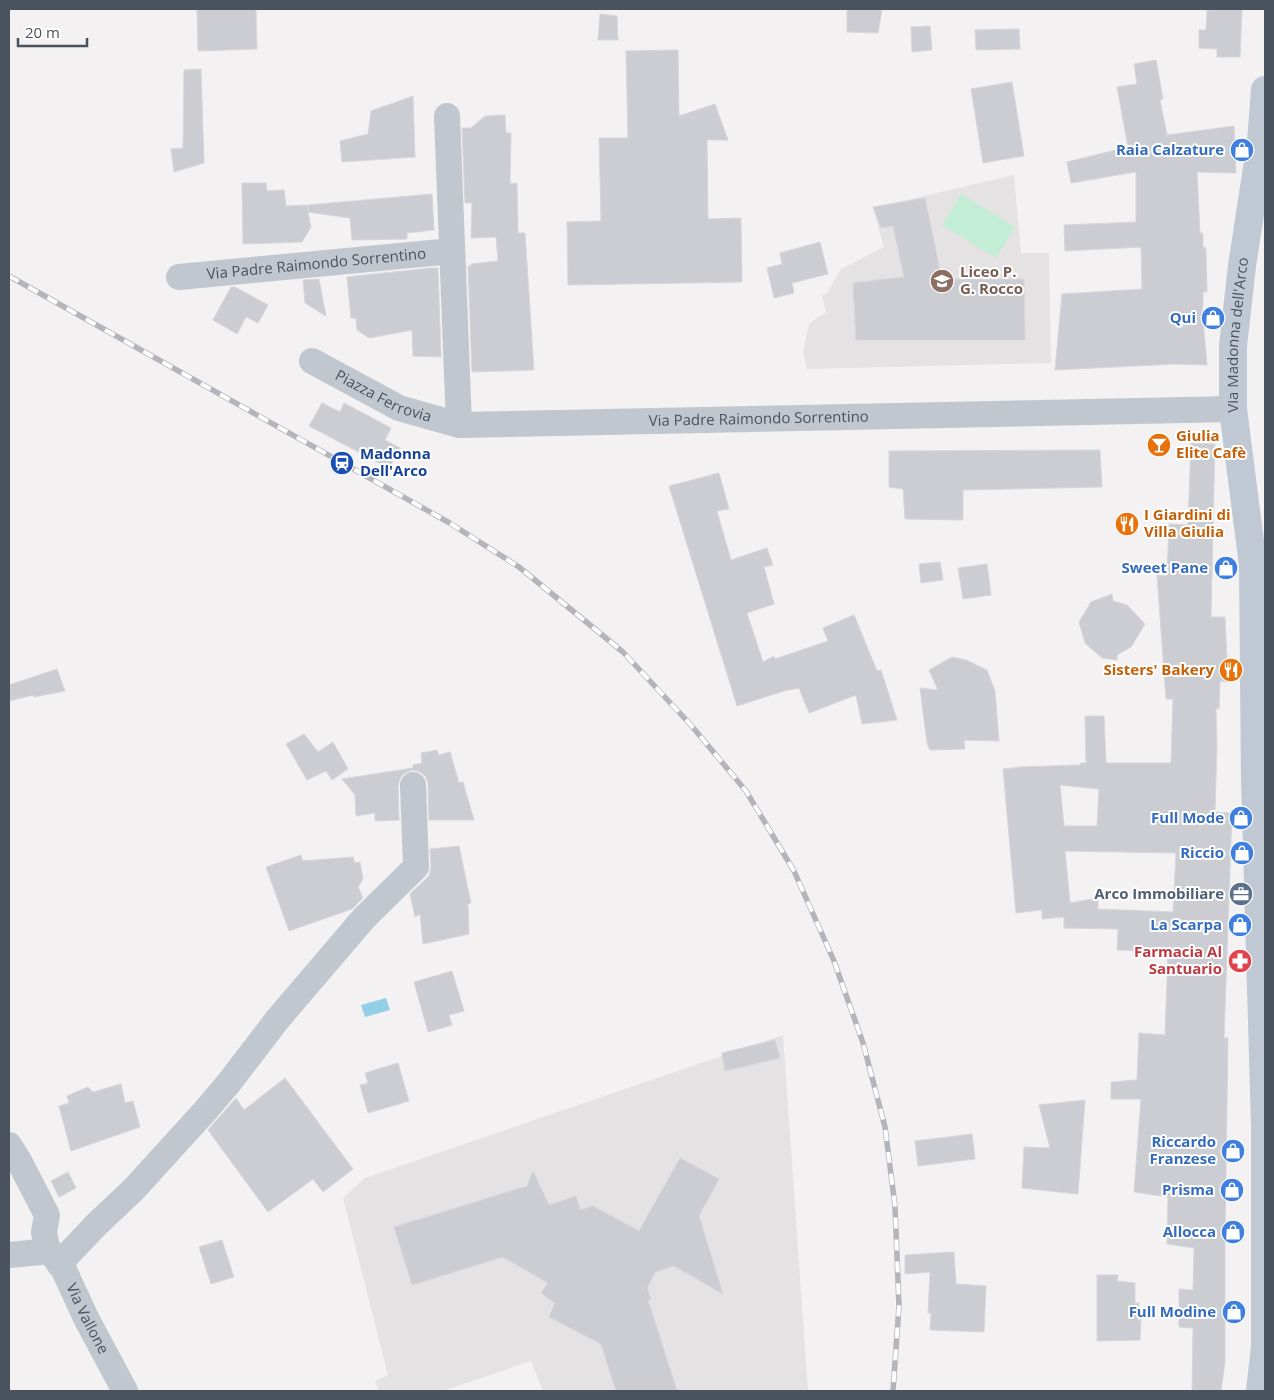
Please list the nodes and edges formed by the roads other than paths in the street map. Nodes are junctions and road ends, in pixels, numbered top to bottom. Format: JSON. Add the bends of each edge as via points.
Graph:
{"nodes":[{"id":1,"x":1265,"y":90,"type":"edge"},
{"id":2,"x":447,"y":116,"type":"dead end"},
{"id":3,"x":452,"y":251,"type":"junction"},
{"id":4,"x":179,"y":277,"type":"dead end"},
{"id":5,"x":312,"y":361,"type":"dead end"},
{"id":6,"x":1233,"y":409,"type":"junction"},
{"id":7,"x":459,"y":425,"type":"junction"},
{"id":8,"x":413,"y":785,"type":"dead end"},
{"id":9,"x":9,"y":1146,"type":"edge"},
{"id":10,"x":9,"y":1255,"type":"edge"},
{"id":11,"x":53,"y":1256,"type":"junction"},
{"id":12,"x":1265,"y":1347,"type":"edge"},
{"id":13,"x":125,"y":1391,"type":"edge"},
{"id":14,"x":1260,"y":1391,"type":"edge"}],
"edges":[{"from":1,"to":6,"type":"main road","name":"Via Madonna dell'Arco","via":[[1233,346]]},
{"from":2,"to":3,"type":"street"},
{"from":3,"to":4,"type":"street","name":"Via Padre Raimondo Sorrentino"},
{"from":3,"to":7,"type":"street"},
{"from":5,"to":7,"type":"street","name":"Piazza Ferrovia","via":[[399,408]]},
{"from":6,"to":7,"type":"street","name":"Via Padre Raimondo Sorrentino"},
{"from":6,"to":12,"type":"main road","name":"Via Madonna dell'Arco","via":[[1253,564],[1255,780],[1265,1125]]},
{"from":8,"to":11,"type":"street","via":[[416,867],[364,918],[277,1020],[228,1084],[134,1189],[96,1225]]},
{"from":9,"to":11,"type":"street","via":[[47,1215],[44,1232]]},
{"from":10,"to":11,"type":"street","via":[[41,1252]]},
{"from":11,"to":13,"type":"street","name":"Via Vallone","via":[[63,1268]]},
{"from":12,"to":14,"type":"main road","name":"Via Madonna dell'Arco"}]}
